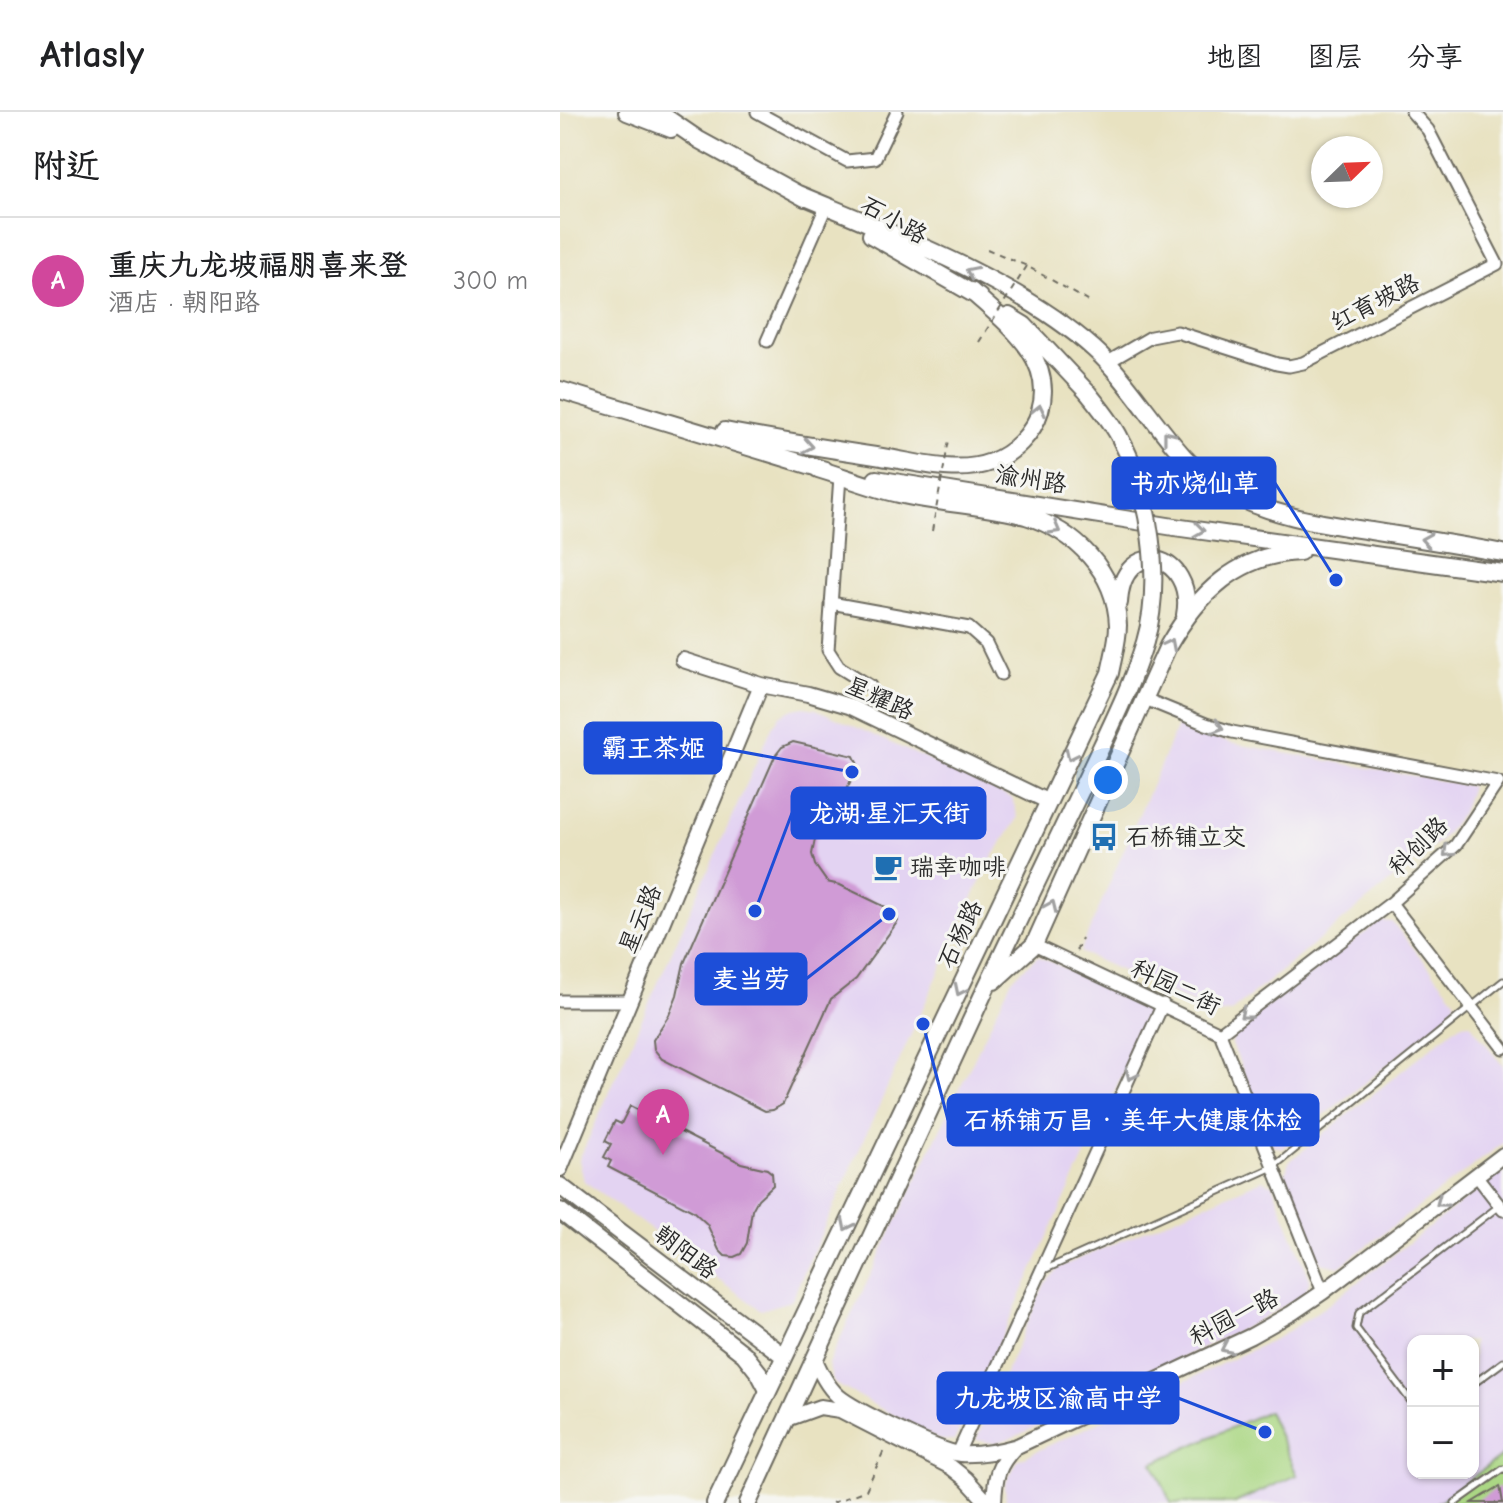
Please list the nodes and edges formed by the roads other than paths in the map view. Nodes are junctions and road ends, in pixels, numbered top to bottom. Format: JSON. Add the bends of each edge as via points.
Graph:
{"nodes":[{"id":1,"x":627,"y":112,"type":"edge"},
{"id":2,"x":649,"y":112,"type":"edge"},
{"id":3,"x":658,"y":112,"type":"edge"},
{"id":4,"x":757,"y":112,"type":"edge"},
{"id":5,"x":897,"y":112,"type":"edge"},
{"id":6,"x":1412,"y":112,"type":"edge"},
{"id":7,"x":699,"y":140,"type":"junction"},
{"id":8,"x":798,"y":194,"type":"junction"},
{"id":9,"x":825,"y":209,"type":"junction"},
{"id":10,"x":1500,"y":266,"type":"edge"},
{"id":11,"x":971,"y":291,"type":"junction"},
{"id":12,"x":767,"y":341,"type":"dead end"},
{"id":13,"x":1108,"y":362,"type":"junction"},
{"id":14,"x":560,"y":390,"type":"edge"},
{"id":15,"x":1088,"y":393,"type":"joint"},
{"id":16,"x":648,"y":417,"type":"junction"},
{"id":17,"x":818,"y":469,"type":"junction"},
{"id":18,"x":840,"y":476,"type":"junction"},
{"id":19,"x":1338,"y":551,"type":"junction"},
{"id":20,"x":1503,"y":553,"type":"edge"},
{"id":21,"x":1503,"y":573,"type":"edge"},
{"id":22,"x":831,"y":603,"type":"junction"},
{"id":23,"x":1185,"y":617,"type":"junction"},
{"id":24,"x":1118,"y":627,"type":"junction"},
{"id":25,"x":683,"y":660,"type":"dead end"},
{"id":26,"x":1001,"y":674,"type":"dead end"},
{"id":27,"x":761,"y":685,"type":"junction"},
{"id":28,"x":870,"y":686,"type":"dead end"},
{"id":29,"x":1145,"y":699,"type":"junction"},
{"id":30,"x":1049,"y":802,"type":"junction"},
{"id":31,"x":1391,"y":903,"type":"junction"},
{"id":32,"x":1034,"y":945,"type":"junction"},
{"id":33,"x":1503,"y":981,"type":"edge"},
{"id":34,"x":986,"y":988,"type":"junction"},
{"id":35,"x":560,"y":1001,"type":"edge"},
{"id":36,"x":629,"y":1001,"type":"junction"},
{"id":37,"x":1163,"y":1004,"type":"junction"},
{"id":38,"x":1471,"y":1007,"type":"junction"},
{"id":39,"x":1220,"y":1033,"type":"junction"},
{"id":40,"x":1503,"y":1048,"type":"edge"},
{"id":41,"x":1503,"y":1155,"type":"edge"},
{"id":42,"x":1273,"y":1167,"type":"junction"},
{"id":43,"x":560,"y":1169,"type":"edge"},
{"id":44,"x":1476,"y":1175,"type":"junction"},
{"id":45,"x":560,"y":1186,"type":"edge"},
{"id":46,"x":1501,"y":1208,"type":"edge"},
{"id":47,"x":560,"y":1211,"type":"edge"},
{"id":48,"x":1041,"y":1271,"type":"junction"},
{"id":49,"x":1323,"y":1292,"type":"junction"},
{"id":50,"x":713,"y":1303,"type":"junction"},
{"id":51,"x":699,"y":1320,"type":"junction"},
{"id":52,"x":784,"y":1356,"type":"junction"},
{"id":53,"x":815,"y":1360,"type":"junction"},
{"id":54,"x":1503,"y":1362,"type":"edge"},
{"id":55,"x":1479,"y":1380,"type":"edge"},
{"id":56,"x":768,"y":1390,"type":"junction"},
{"id":57,"x":1407,"y":1396,"type":"edge"},
{"id":58,"x":787,"y":1419,"type":"junction"},
{"id":59,"x":1015,"y":1447,"type":"junction"},
{"id":60,"x":958,"y":1453,"type":"junction"},
{"id":61,"x":1503,"y":1469,"type":"edge"},
{"id":62,"x":715,"y":1503,"type":"edge"},
{"id":63,"x":748,"y":1503,"type":"edge"},
{"id":64,"x":988,"y":1503,"type":"edge"},
{"id":65,"x":994,"y":1503,"type":"edge"},
{"id":66,"x":1455,"y":1503,"type":"edge"}],
"edges":[{"from":1,"to":7,"type":"main road"},
{"from":2,"to":7,"type":"main road"},
{"from":3,"to":7,"type":"main road","name":"石小路"},
{"from":4,"to":5,"type":"street","via":[[847,161],[875,158]]},
{"from":6,"to":10,"type":"street","name":"红育坡路","via":[[1428,130]]},
{"from":7,"to":8,"type":"main road","name":"石小路"},
{"from":8,"to":9,"type":"main road","name":"石小路"},
{"from":13,"to":8,"type":"main road","one_way":true,"via":[[1063,324],[978,275]]},
{"from":9,"to":11,"type":"main road","name":"石小路"},
{"from":9,"to":12,"type":"street"},
{"from":10,"to":13,"type":"street","name":"红育坡路","via":[[1303,363],[1277,364],[1177,332],[1151,337]]},
{"from":11,"to":15,"type":"main road","name":"石小路","via":[[1024,325]]},
{"from":16,"to":11,"type":"main road","one_way":true,"via":[[931,465],[992,462],[1009,453],[1034,426],[1042,388],[1029,348]]},
{"from":20,"to":13,"type":"main road","one_way":true,"via":[[1297,519],[1223,490],[1193,467]]},
{"from":14,"to":16,"type":"main road","name":"渝州路"},
{"from":15,"to":34,"type":"main road","name":"石杨路","bridge":true,"via":[[1120,437],[1139,483],[1154,591],[1146,639],[1089,773]]},
{"from":16,"to":17,"type":"main road","name":"渝州路"},
{"from":17,"to":18,"type":"main road","name":"石杨路"},
{"from":17,"to":19,"type":"main road","name":"渝州路","one_way":true},
{"from":18,"to":22,"type":"street"},
{"from":18,"to":24,"type":"main road","name":"石杨路","one_way":true,"via":[[899,494],[1023,515],[1057,528],[1100,568]]},
{"from":19,"to":21,"type":"main road","name":"渝州路"},
{"from":19,"to":23,"type":"main road","via":[[1284,553],[1250,562],[1223,577]]},
{"from":22,"to":26,"type":"street","via":[[969,628],[986,643]]},
{"from":22,"to":28,"type":"street","via":[[828,650],[839,667]]},
{"from":23,"to":24,"type":"main road","via":[[1186,592],[1178,574],[1164,561],[1145,559],[1129,569],[1121,584]]},
{"from":29,"to":23,"type":"main road","one_way":true},
{"from":24,"to":30,"type":"main road","name":"石杨路","one_way":true,"via":[[1110,673]]},
{"from":25,"to":27,"type":"street","name":"星耀路"},
{"from":27,"to":30,"type":"street","name":"星耀路","via":[[849,706]]},
{"from":27,"to":36,"type":"street","name":"星云路"},
{"from":29,"to":31,"type":"street","name":"科创路","one_way":true,"via":[[1232,732],[1498,782],[1456,845]]},
{"from":32,"to":29,"type":"main road","one_way":true},
{"from":30,"to":52,"type":"main road","name":"石杨路","one_way":true},
{"from":31,"to":38,"type":"street"},
{"from":31,"to":39,"type":"street","name":"科创路","one_way":true},
{"from":32,"to":34,"type":"main road"},
{"from":32,"to":37,"type":"street","name":"科园二街"},
{"from":33,"to":38,"type":"lane"},
{"from":34,"to":53,"type":"main road","name":"石杨路"},
{"from":35,"to":36,"type":"street"},
{"from":36,"to":43,"type":"street","name":"星云路"},
{"from":37,"to":39,"type":"street","name":"科园二街"},
{"from":37,"to":48,"type":"street","one_way":true},
{"from":38,"to":40,"type":"street"},
{"from":38,"to":42,"type":"lane"},
{"from":39,"to":42,"type":"street","name":"科园二街"},
{"from":41,"to":44,"type":"street","name":"科园一路"},
{"from":42,"to":48,"type":"lane"},
{"from":42,"to":49,"type":"street","name":"科园二街"},
{"from":44,"to":46,"type":"street"},
{"from":44,"to":49,"type":"street","name":"科园一路","one_way":true},
{"from":45,"to":50,"type":"main road","name":"朝阳路"},
{"from":46,"to":57,"type":"lane","via":[[1359,1313],[1356,1328]]},
{"from":47,"to":51,"type":"main road","name":"朝阳路"},
{"from":48,"to":60,"type":"street"},
{"from":49,"to":59,"type":"street","name":"科园一路","one_way":true,"via":[[1251,1336]]},
{"from":50,"to":51,"type":"main road","via":[[714,1318],[708,1323]]},
{"from":50,"to":52,"type":"main road","name":"朝阳路"},
{"from":51,"to":56,"type":"main road","name":"朝阳路","via":[[744,1354]]},
{"from":52,"to":56,"type":"main road","name":"石杨路"},
{"from":53,"to":58,"type":"main road","name":"石杨路"},
{"from":53,"to":60,"type":"street","via":[[844,1401],[937,1448]]},
{"from":54,"to":55,"type":"lane"},
{"from":56,"to":62,"type":"main road","name":"石杨路"},
{"from":58,"to":63,"type":"main road","name":"石杨路"},
{"from":58,"to":64,"type":"street","via":[[810,1408],[830,1407],[951,1467]]},
{"from":59,"to":60,"type":"street","name":"科园一路","via":[[990,1454]]},
{"from":59,"to":65,"type":"street","via":[[1001,1462]]},
{"from":61,"to":66,"type":"lane"}]}
